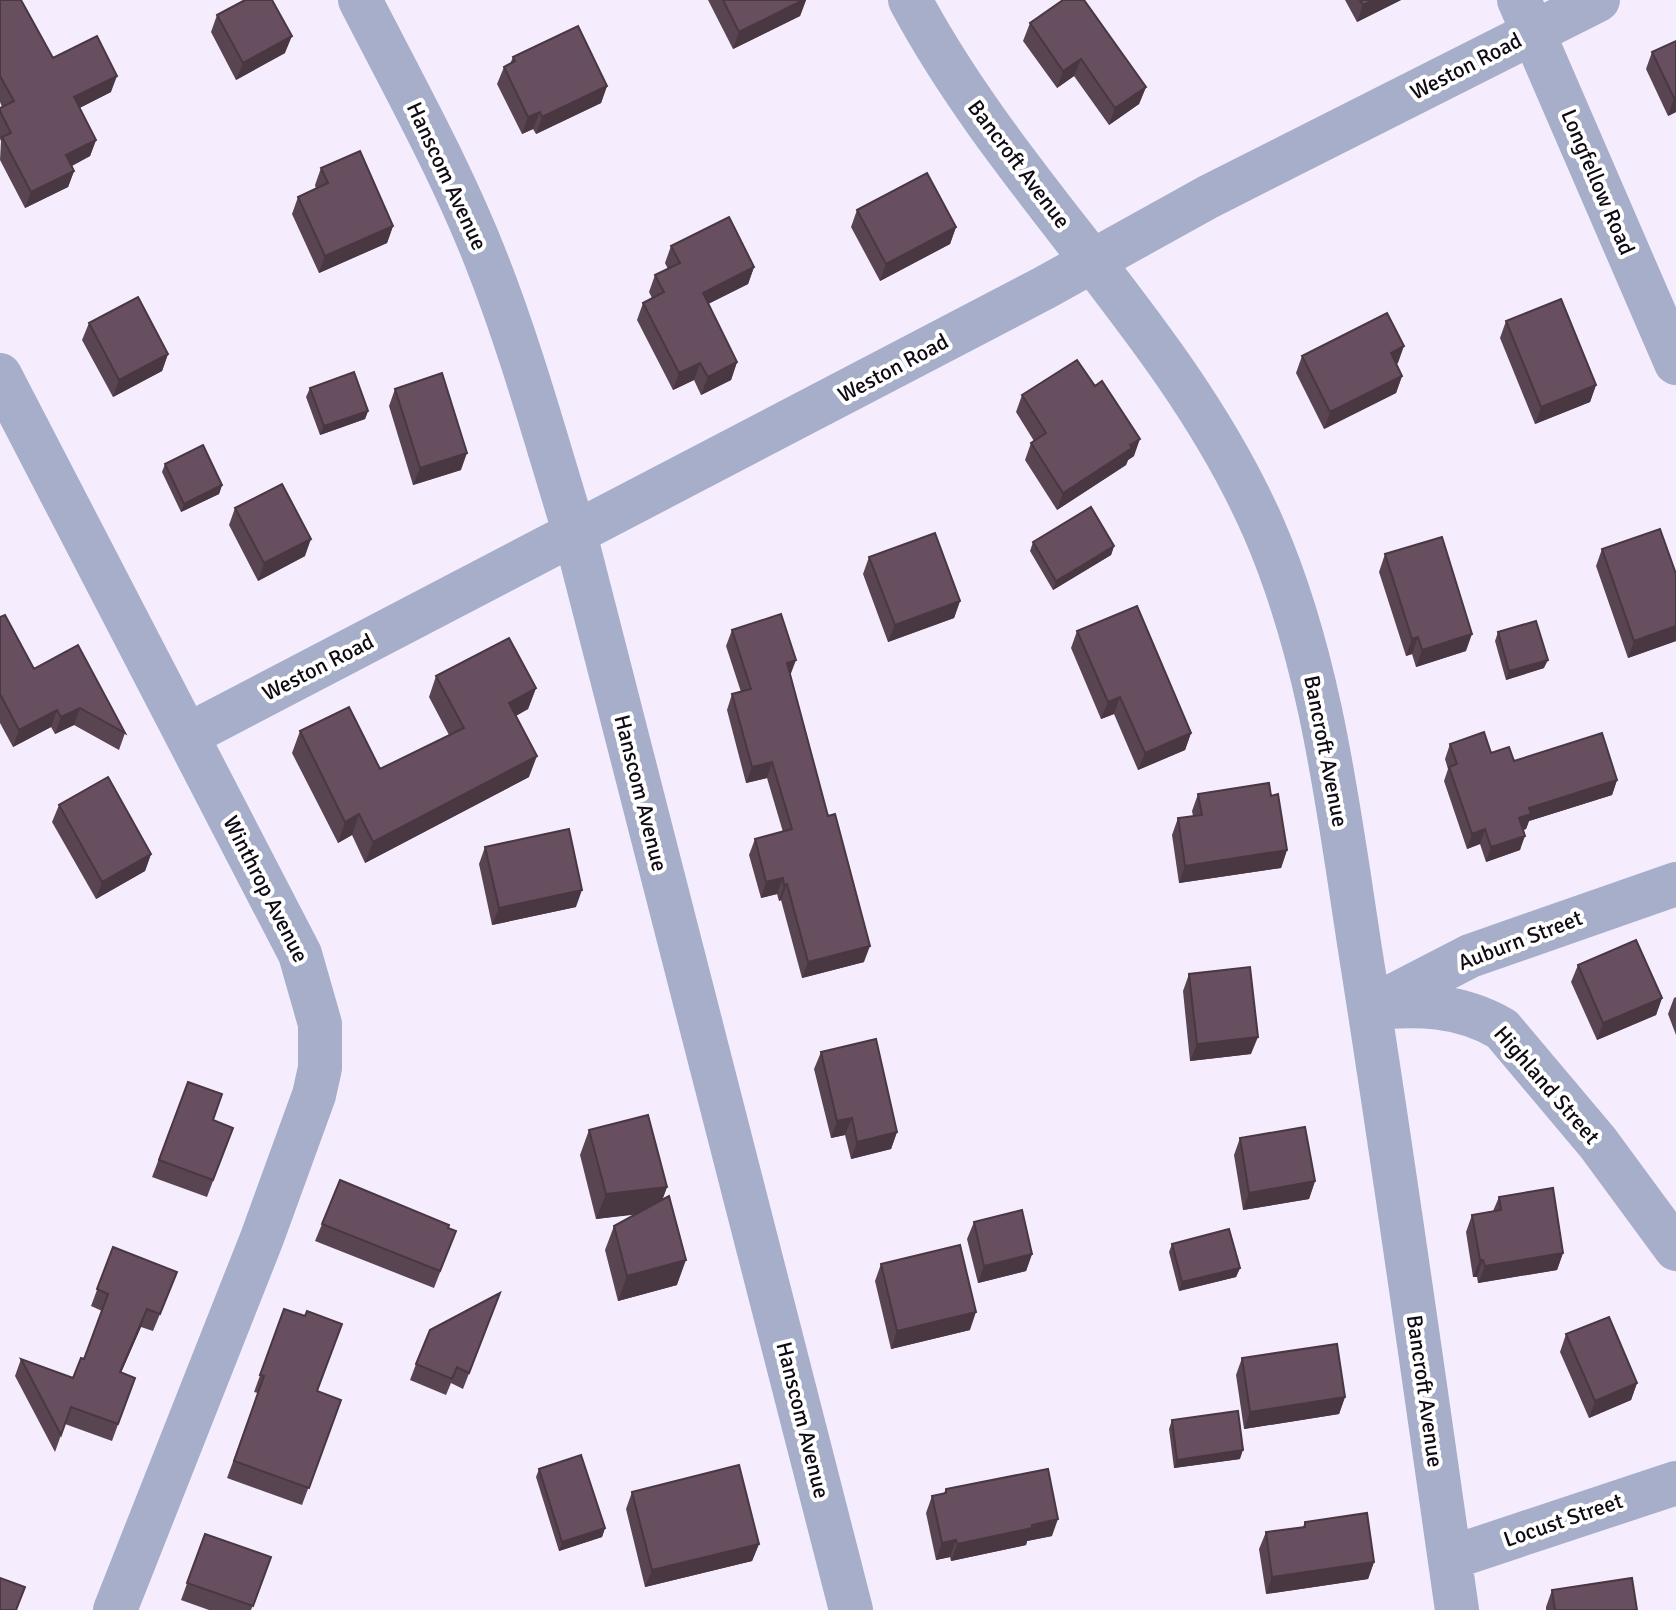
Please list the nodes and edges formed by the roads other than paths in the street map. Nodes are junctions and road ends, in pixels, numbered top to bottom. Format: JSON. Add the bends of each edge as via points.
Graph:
{"nodes":[{"id":1,"x":360,"y":0,"type":"edge"},
{"id":2,"x":910,"y":0,"type":"edge"},
{"id":3,"x":1598,"y":0,"type":"edge"},
{"id":4,"x":1526,"y":16,"type":"edge"},
{"id":5,"x":1093,"y":260,"type":"junction"},
{"id":6,"x":1676,"y":363,"type":"edge"},
{"id":7,"x":0,"y":375,"type":"edge"},
{"id":8,"x":575,"y":534,"type":"junction"},
{"id":9,"x":188,"y":735,"type":"junction"},
{"id":10,"x":1676,"y":884,"type":"edge"},
{"id":11,"x":1370,"y":1008,"type":"junction"},
{"id":12,"x":1676,"y":1249,"type":"edge"},
{"id":13,"x":1676,"y":1483,"type":"edge"},
{"id":14,"x":1450,"y":1558,"type":"junction"},
{"id":15,"x":115,"y":1610,"type":"edge"},
{"id":16,"x":851,"y":1610,"type":"edge"},
{"id":17,"x":1457,"y":1610,"type":"edge"}],
"edges":[{"from":1,"to":8,"type":"street","name":"Hanscom Avenue","via":[[487,261]]},
{"from":2,"to":5,"type":"street","name":"Bancroft Avenue","via":[[986,124]]},
{"from":3,"to":4,"type":"street","name":"Weston Road"},
{"from":4,"to":5,"type":"street","name":"Weston Road"},
{"from":4,"to":6,"type":"street","name":"Longfellow Road"},
{"from":5,"to":8,"type":"street","name":"Weston Road"},
{"from":5,"to":11,"type":"street","name":"Bancroft Avenue","via":[[1207,420],[1281,572],[1332,770]]},
{"from":7,"to":9,"type":"street","name":"Winthrop Avenue"},
{"from":8,"to":9,"type":"street","name":"Weston Road"},
{"from":8,"to":16,"type":"street","name":"Hanscom Avenue"},
{"from":9,"to":15,"type":"street","name":"Winthrop Avenue","via":[[300,954],[317,1007],[321,1054],[314,1095],[262,1238]]},
{"from":10,"to":11,"type":"street","name":"Auburn Street","via":[[1470,956]]},
{"from":11,"to":12,"type":"street","name":"Highland Street","via":[[1452,1009],[1502,1029],[1598,1143]]},
{"from":11,"to":14,"type":"street","name":"Bancroft Avenue"},
{"from":13,"to":14,"type":"street","name":"Locust Street"},
{"from":14,"to":17,"type":"street","name":"Bancroft Avenue"}]}
